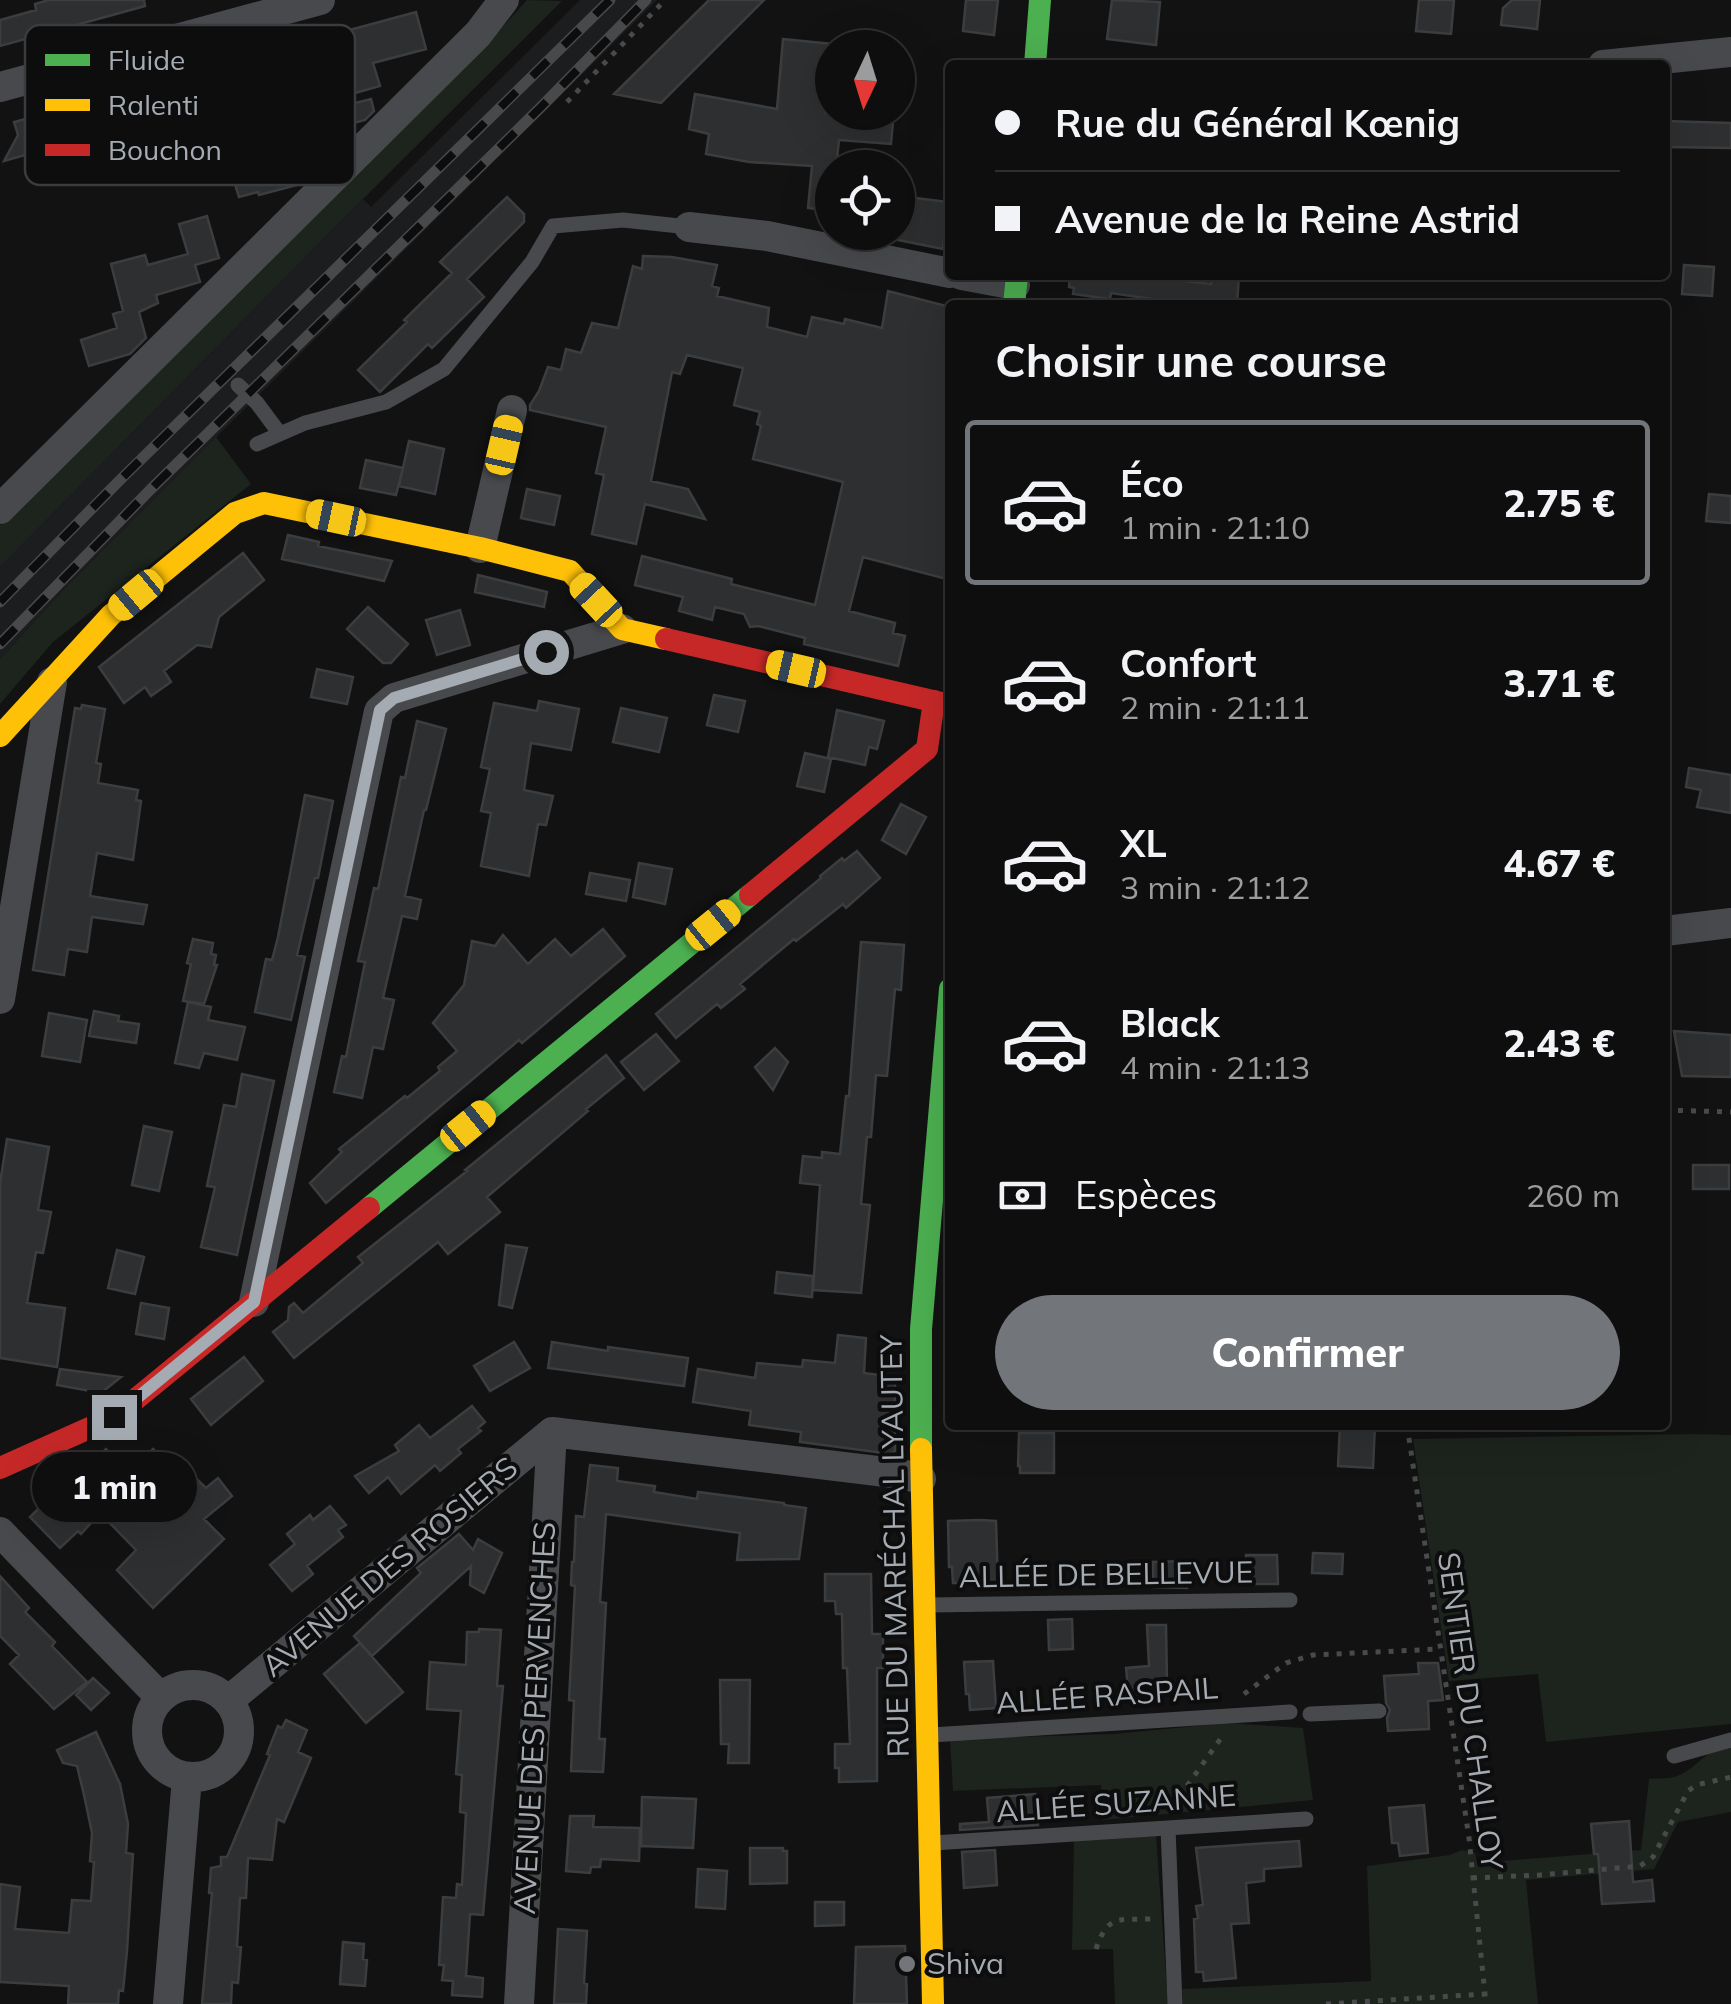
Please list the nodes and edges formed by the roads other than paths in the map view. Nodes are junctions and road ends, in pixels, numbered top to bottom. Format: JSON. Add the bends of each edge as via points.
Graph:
{"nodes":[{"id":1,"x":320,"y":0,"type":"edge"},
{"id":2,"x":504,"y":0,"type":"edge"},
{"id":3,"x":1040,"y":0,"type":"edge"},
{"id":4,"x":228,"y":25,"type":"edge"},
{"id":5,"x":1731,"y":52,"type":"edge"},
{"id":6,"x":1036,"y":60,"type":"edge"},
{"id":7,"x":1652,"y":60,"type":"edge"},
{"id":8,"x":25,"y":80,"type":"edge"},
{"id":9,"x":0,"y":87,"type":"edge"},
{"id":10,"x":355,"y":156,"type":"edge"},
{"id":11,"x":326,"y":185,"type":"edge"},
{"id":12,"x":689,"y":227,"type":"joint"},
{"id":13,"x":945,"y":272,"type":"edge"},
{"id":14,"x":982,"y":280,"type":"edge"},
{"id":15,"x":1015,"y":288,"type":"edge"},
{"id":16,"x":238,"y":385,"type":"dead end"},
{"id":17,"x":512,"y":410,"type":"dead end"},
{"id":18,"x":280,"y":434,"type":"junction"},
{"id":19,"x":257,"y":444,"type":"dead end"},
{"id":20,"x":0,"y":509,"type":"edge"},
{"id":21,"x":480,"y":548,"type":"junction"},
{"id":22,"x":622,"y":629,"type":"junction"},
{"id":23,"x":52,"y":679,"type":"junction"},
{"id":24,"x":942,"y":703,"type":"edge"},
{"id":25,"x":0,"y":736,"type":"edge"},
{"id":26,"x":1731,"y":924,"type":"edge"},
{"id":27,"x":1670,"y":930,"type":"edge"},
{"id":28,"x":0,"y":1000,"type":"edge"},
{"id":29,"x":945,"y":1039,"type":"edge"},
{"id":30,"x":254,"y":1302,"type":"junction"},
{"id":31,"x":552,"y":1432,"type":"junction"},
{"id":32,"x":0,"y":1468,"type":"edge"},
{"id":33,"x":921,"y":1479,"type":"junction"},
{"id":34,"x":0,"y":1532,"type":"edge"},
{"id":35,"x":1290,"y":1600,"type":"dead end"},
{"id":36,"x":924,"y":1605,"type":"junction"},
{"id":37,"x":160,"y":1698,"type":"junction"},
{"id":38,"x":228,"y":1701,"type":"junction"},
{"id":39,"x":1379,"y":1711,"type":"dead end"},
{"id":40,"x":1290,"y":1712,"type":"dead end"},
{"id":41,"x":1310,"y":1714,"type":"dead end"},
{"id":42,"x":927,"y":1735,"type":"junction"},
{"id":43,"x":1731,"y":1740,"type":"edge"},
{"id":44,"x":1674,"y":1756,"type":"dead end"},
{"id":45,"x":187,"y":1778,"type":"junction"},
{"id":46,"x":1306,"y":1819,"type":"dead end"},
{"id":47,"x":1162,"y":1828,"type":"junction"},
{"id":48,"x":929,"y":1844,"type":"junction"},
{"id":49,"x":168,"y":2004,"type":"edge"},
{"id":50,"x":518,"y":2004,"type":"edge"},
{"id":51,"x":933,"y":2004,"type":"edge"},
{"id":52,"x":1175,"y":2004,"type":"edge"}],
"edges":[{"from":1,"to":4,"type":"street"},
{"from":2,"to":10,"type":"street"},
{"from":3,"to":6,"type":"street"},
{"from":5,"to":7,"type":"street"},
{"from":8,"to":9,"type":"street"},
{"from":11,"to":20,"type":"street"},
{"from":12,"to":13,"type":"street"},
{"from":12,"to":18,"type":"lane","via":[[623,220],[554,226],[444,369],[386,402]]},
{"from":14,"to":15,"type":"street"},
{"from":16,"to":18,"type":"lane"},
{"from":17,"to":21,"type":"street"},
{"from":18,"to":19,"type":"lane"},
{"from":21,"to":22,"type":"street","via":[[570,572]]},
{"from":21,"to":23,"type":"street","via":[[264,504],[235,513],[111,615]]},
{"from":22,"to":24,"type":"street"},
{"from":22,"to":30,"type":"street","via":[[394,698],[380,710]]},
{"from":23,"to":25,"type":"street"},
{"from":23,"to":28,"type":"street"},
{"from":24,"to":30,"type":"street","via":[[927,749]]},
{"from":26,"to":27,"type":"street"},
{"from":29,"to":33,"type":"street","name":"RUE DU MARÉCHAL LYAUTEY","via":[[921,1329]]},
{"from":30,"to":32,"type":"street","via":[[114,1417]]},
{"from":31,"to":33,"type":"street"},
{"from":31,"to":38,"type":"street","name":"AVENUE DES ROSIERS"},
{"from":31,"to":50,"type":"street","name":"AVENUE DES PERVENCHES"},
{"from":33,"to":36,"type":"street","name":"RUE DU MARÉCHAL LYAUTEY"},
{"from":34,"to":37,"type":"street"},
{"from":35,"to":36,"type":"lane","name":"ALLÉE DE BELLEVUE"},
{"from":36,"to":42,"type":"street","name":"RUE DU MARÉCHAL LYAUTEY"},
{"from":37,"to":38,"type":"street","via":[[196,1685]]},
{"from":37,"to":45,"type":"street","via":[[146,1728],[149,1748],[158,1762]]},
{"from":38,"to":45,"type":"street","via":[[239,1735],[235,1750],[224,1767]]},
{"from":39,"to":41,"type":"lane"},
{"from":40,"to":42,"type":"lane","name":"ALLÉE RASPAIL"},
{"from":42,"to":48,"type":"street","name":"RUE DU MARÉCHAL LYAUTEY"},
{"from":43,"to":44,"type":"lane"},
{"from":45,"to":49,"type":"street"},
{"from":46,"to":47,"type":"lane","name":"ALLÉE SUZANNE"},
{"from":47,"to":48,"type":"lane","name":"ALLÉE SUZANNE"},
{"from":47,"to":52,"type":"lane"},
{"from":48,"to":51,"type":"street","name":"RUE DU MARÉCHAL LYAUTEY"}]}
